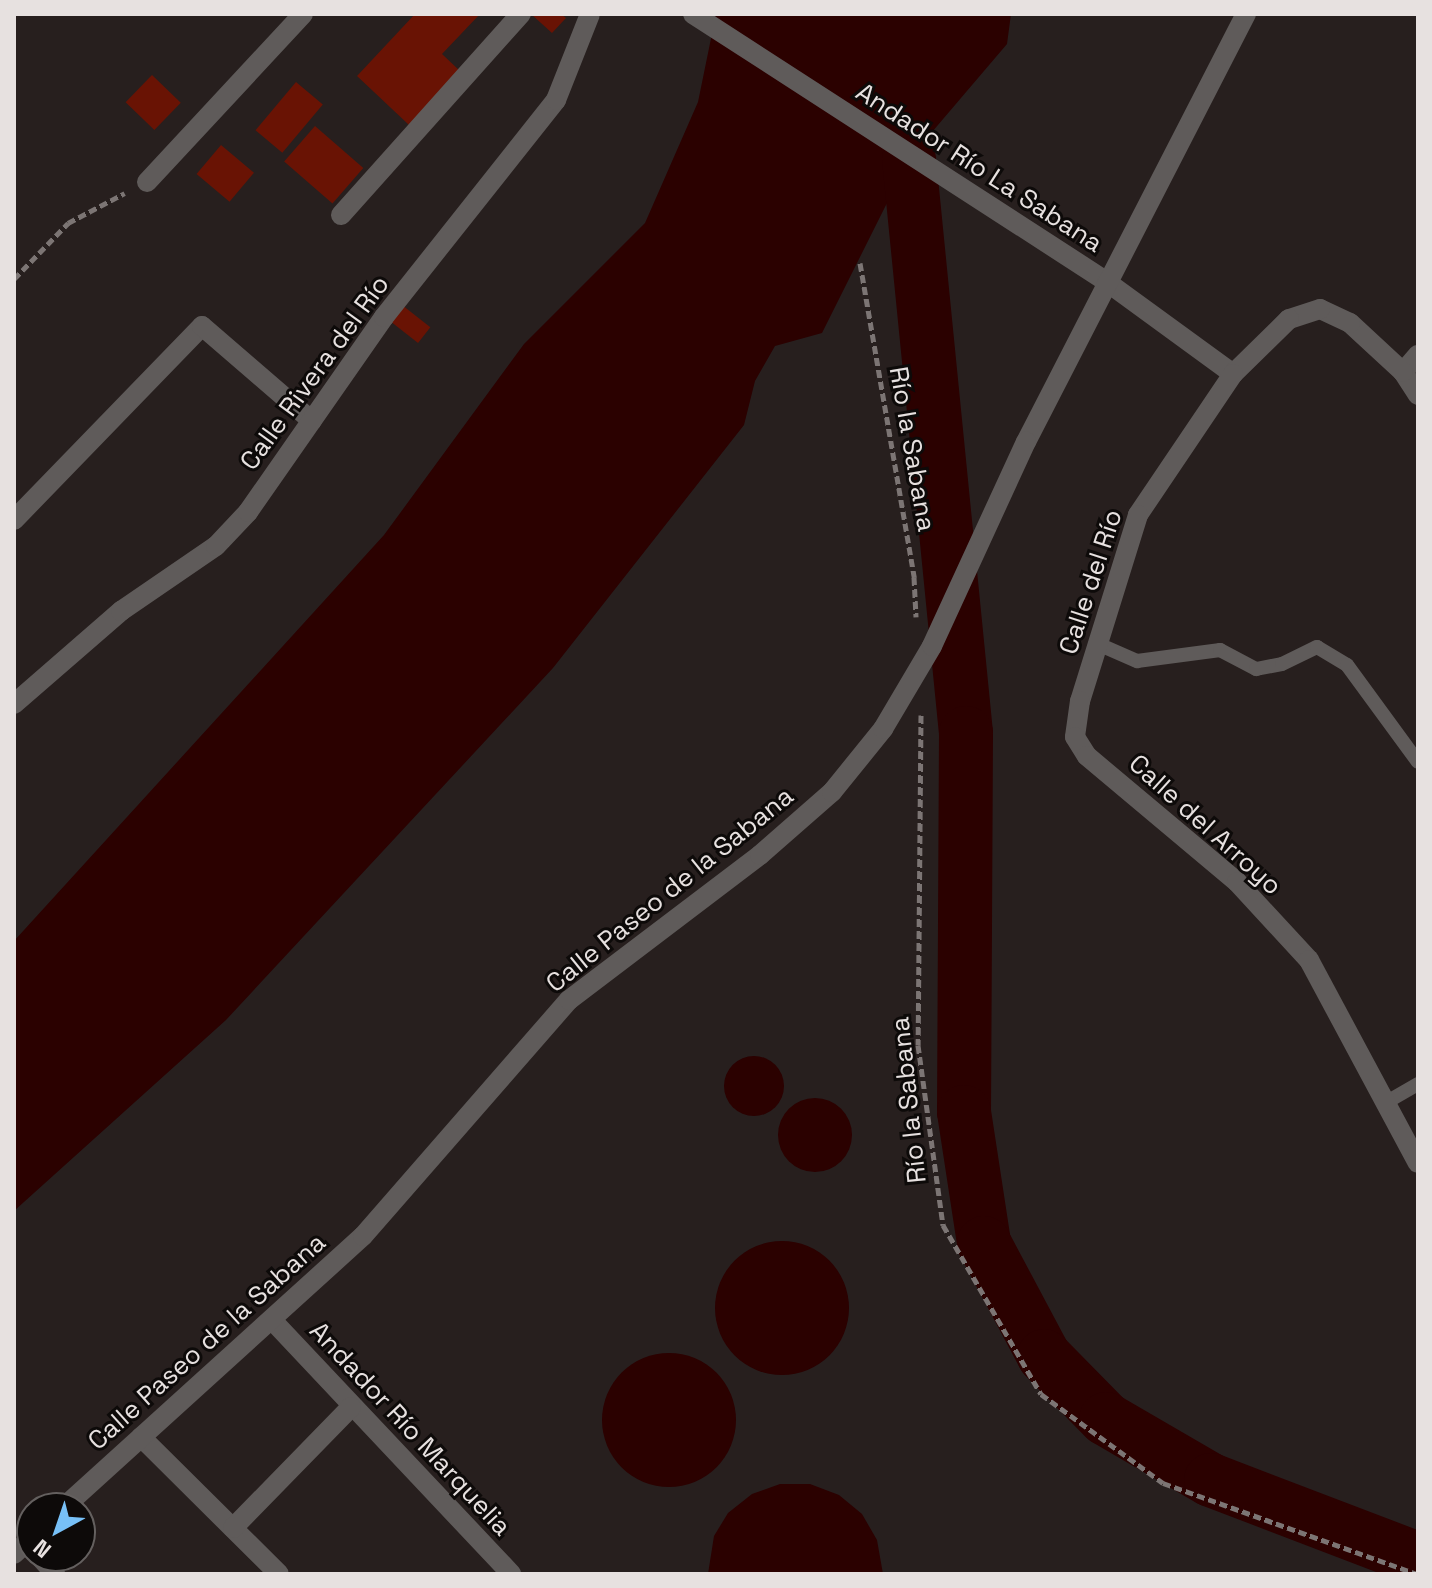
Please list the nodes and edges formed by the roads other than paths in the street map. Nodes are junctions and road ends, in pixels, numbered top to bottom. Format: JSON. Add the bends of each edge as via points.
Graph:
{"nodes":[{"id":1,"x":303,"y":14,"type":"edge"},
{"id":2,"x":521,"y":14,"type":"edge"},
{"id":3,"x":590,"y":14,"type":"edge"},
{"id":4,"x":693,"y":14,"type":"edge"},
{"id":5,"x":1246,"y":14,"type":"edge"},
{"id":6,"x":147,"y":182,"type":"road end"},
{"id":7,"x":341,"y":215,"type":"dead end"},
{"id":8,"x":1107,"y":282,"type":"junction"},
{"id":9,"x":1418,"y":355,"type":"edge"},
{"id":10,"x":1403,"y":372,"type":"junction"},
{"id":11,"x":1233,"y":374,"type":"junction"},
{"id":12,"x":1418,"y":395,"type":"edge"},
{"id":13,"x":312,"y":421,"type":"junction"},
{"id":14,"x":14,"y":520,"type":"edge"},
{"id":15,"x":1098,"y":644,"type":"junction"},
{"id":16,"x":14,"y":704,"type":"edge"},
{"id":17,"x":1075,"y":737,"type":"joint"},
{"id":18,"x":1418,"y":762,"type":"edge"},
{"id":19,"x":1418,"y":1084,"type":"edge"},
{"id":20,"x":1385,"y":1103,"type":"junction"},
{"id":21,"x":1418,"y":1163,"type":"edge"},
{"id":22,"x":272,"y":1320,"type":"junction"},
{"id":23,"x":351,"y":1407,"type":"junction"},
{"id":24,"x":141,"y":1437,"type":"junction"},
{"id":25,"x":81,"y":1492,"type":"edge"},
{"id":26,"x":233,"y":1528,"type":"junction"},
{"id":27,"x":279,"y":1574,"type":"edge"},
{"id":28,"x":511,"y":1574,"type":"edge"}],
"edges":[{"from":1,"to":6,"type":"street"},
{"from":2,"to":7,"type":"street"},
{"from":3,"to":13,"type":"street","name":"Calle Rivera del Río","via":[[556,100],[384,317]]},
{"from":4,"to":8,"type":"street","name":"Andador Río La Sabana"},
{"from":5,"to":8,"type":"street","name":"Calle Paseo de la Sabana"},
{"from":8,"to":11,"type":"street","name":"Andador Río La Sabana"},
{"from":8,"to":22,"type":"street","name":"Calle Paseo de la Sabana","bridge":true,"via":[[932,646],[883,729],[832,792],[760,855],[569,1000],[363,1236]]},
{"from":9,"to":10,"type":"street"},
{"from":10,"to":11,"type":"street","name":"Calle del Río","via":[[1350,323],[1320,309],[1289,319]]},
{"from":10,"to":12,"type":"street","name":"Calle del Río"},
{"from":11,"to":15,"type":"street","name":"Calle del Río","via":[[1138,515]]},
{"from":13,"to":14,"type":"street","via":[[202,326]]},
{"from":13,"to":16,"type":"street","name":"Calle Rivera del Río","via":[[248,512],[216,546],[121,611]]},
{"from":15,"to":17,"type":"street","name":"Calle del Río"},
{"from":15,"to":18,"type":"lane","via":[[1137,661],[1220,650],[1256,669],[1282,664],[1317,647],[1347,665]]},
{"from":17,"to":20,"type":"street","name":"Calle del Arroyo","via":[[1087,756],[1237,882],[1309,960]]},
{"from":19,"to":20,"type":"lane"},
{"from":20,"to":21,"type":"street","name":"Calle del Arroyo"},
{"from":22,"to":23,"type":"street","name":"Andador Río Marquelia"},
{"from":22,"to":24,"type":"street","name":"Calle Paseo de la Sabana"},
{"from":23,"to":26,"type":"street"},
{"from":23,"to":28,"type":"street","name":"Andador Río Marquelia"},
{"from":24,"to":25,"type":"street","name":"Calle Paseo de la Sabana"},
{"from":24,"to":26,"type":"street"},
{"from":26,"to":27,"type":"street"}]}
